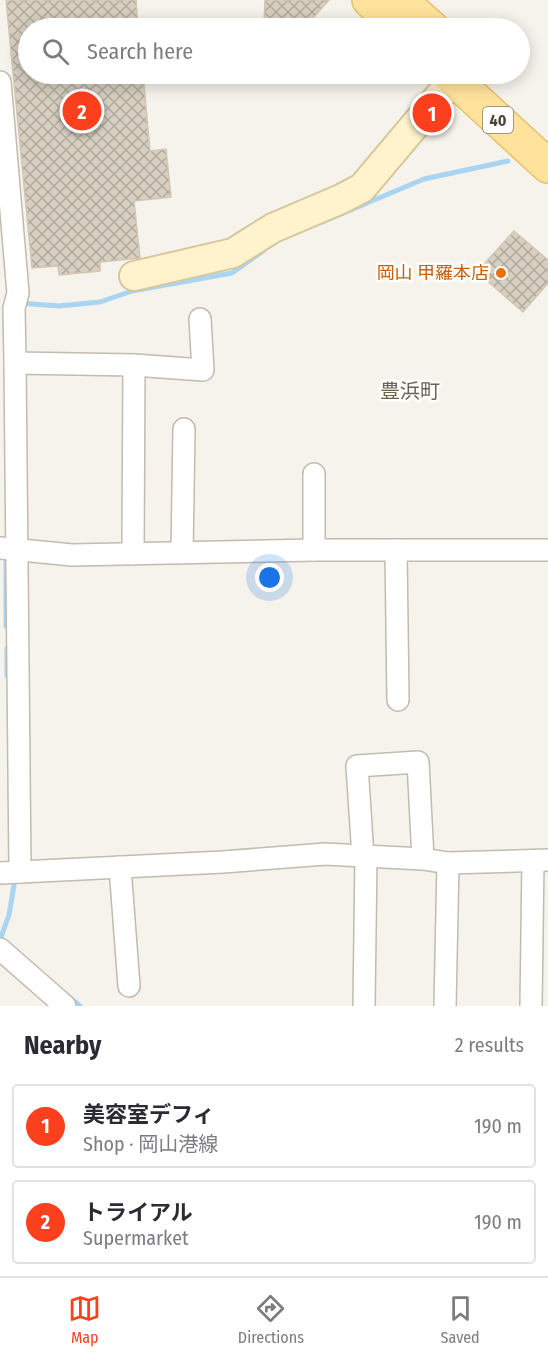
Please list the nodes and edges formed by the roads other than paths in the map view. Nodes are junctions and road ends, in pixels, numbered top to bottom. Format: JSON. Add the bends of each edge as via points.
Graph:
{"nodes":[{"id":1,"x":369,"y":0,"type":"edge"},
{"id":2,"x":414,"y":14,"type":"edge"},
{"id":3,"x":0,"y":82,"type":"edge"},
{"id":4,"x":452,"y":84,"type":"edge"},
{"id":5,"x":469,"y":84,"type":"edge"},
{"id":6,"x":473,"y":84,"type":"edge"},
{"id":7,"x":548,"y":135,"type":"edge"},
{"id":8,"x":548,"y":166,"type":"edge"},
{"id":9,"x":134,"y":276,"type":"dead end"},
{"id":10,"x":11,"y":306,"type":"edge"},
{"id":11,"x":200,"y":319,"type":"dead end"},
{"id":12,"x":15,"y":363,"type":"junction"},
{"id":13,"x":134,"y":365,"type":"junction"},
{"id":14,"x":184,"y":429,"type":"dead end"},
{"id":15,"x":314,"y":474,"type":"dead end"},
{"id":16,"x":8,"y":549,"type":"edge"},
{"id":17,"x":314,"y":550,"type":"junction"},
{"id":18,"x":396,"y":550,"type":"junction"},
{"id":19,"x":548,"y":550,"type":"edge"},
{"id":20,"x":182,"y":553,"type":"junction"},
{"id":21,"x":133,"y":554,"type":"junction"},
{"id":22,"x":398,"y":700,"type":"dead end"},
{"id":23,"x":365,"y":857,"type":"junction"},
{"id":24,"x":423,"y":859,"type":"junction"},
{"id":25,"x":540,"y":860,"type":"edge"},
{"id":26,"x":448,"y":863,"type":"junction"},
{"id":27,"x":120,"y":867,"type":"junction"},
{"id":28,"x":10,"y":873,"type":"edge"},
{"id":29,"x":0,"y":949,"type":"edge"},
{"id":30,"x":129,"y":986,"type":"dead end"},
{"id":31,"x":65,"y":1006,"type":"edge"},
{"id":32,"x":364,"y":1006,"type":"edge"},
{"id":33,"x":445,"y":1006,"type":"edge"},
{"id":34,"x":531,"y":1006,"type":"edge"}],
"edges":[{"from":1,"to":2,"type":"main road"},
{"from":3,"to":10,"type":"street","via":[[18,293]]},
{"from":4,"to":9,"type":"street","via":[[362,188],[273,228],[232,254]]},
{"from":5,"to":8,"type":"main road","number":"40"},
{"from":6,"to":7,"type":"main road","number":"40"},
{"from":10,"to":12,"type":"street"},
{"from":11,"to":13,"type":"street","via":[[203,369]]},
{"from":12,"to":13,"type":"street"},
{"from":12,"to":16,"type":"street"},
{"from":13,"to":21,"type":"street"},
{"from":14,"to":20,"type":"street"},
{"from":15,"to":17,"type":"street"},
{"from":16,"to":21,"type":"street","via":[[72,555]]},
{"from":16,"to":28,"type":"street"},
{"from":17,"to":18,"type":"street"},
{"from":17,"to":20,"type":"street"},
{"from":18,"to":19,"type":"street"},
{"from":18,"to":22,"type":"street"},
{"from":20,"to":21,"type":"street"},
{"from":23,"to":24,"type":"street"},
{"from":23,"to":24,"type":"street","via":[[357,766],[418,762]]},
{"from":23,"to":27,"type":"street","via":[[326,854]]},
{"from":23,"to":32,"type":"street"},
{"from":24,"to":26,"type":"street"},
{"from":25,"to":26,"type":"street"},
{"from":25,"to":34,"type":"street"},
{"from":26,"to":33,"type":"street"},
{"from":27,"to":28,"type":"street"},
{"from":27,"to":30,"type":"street"},
{"from":29,"to":31,"type":"street"}]}
